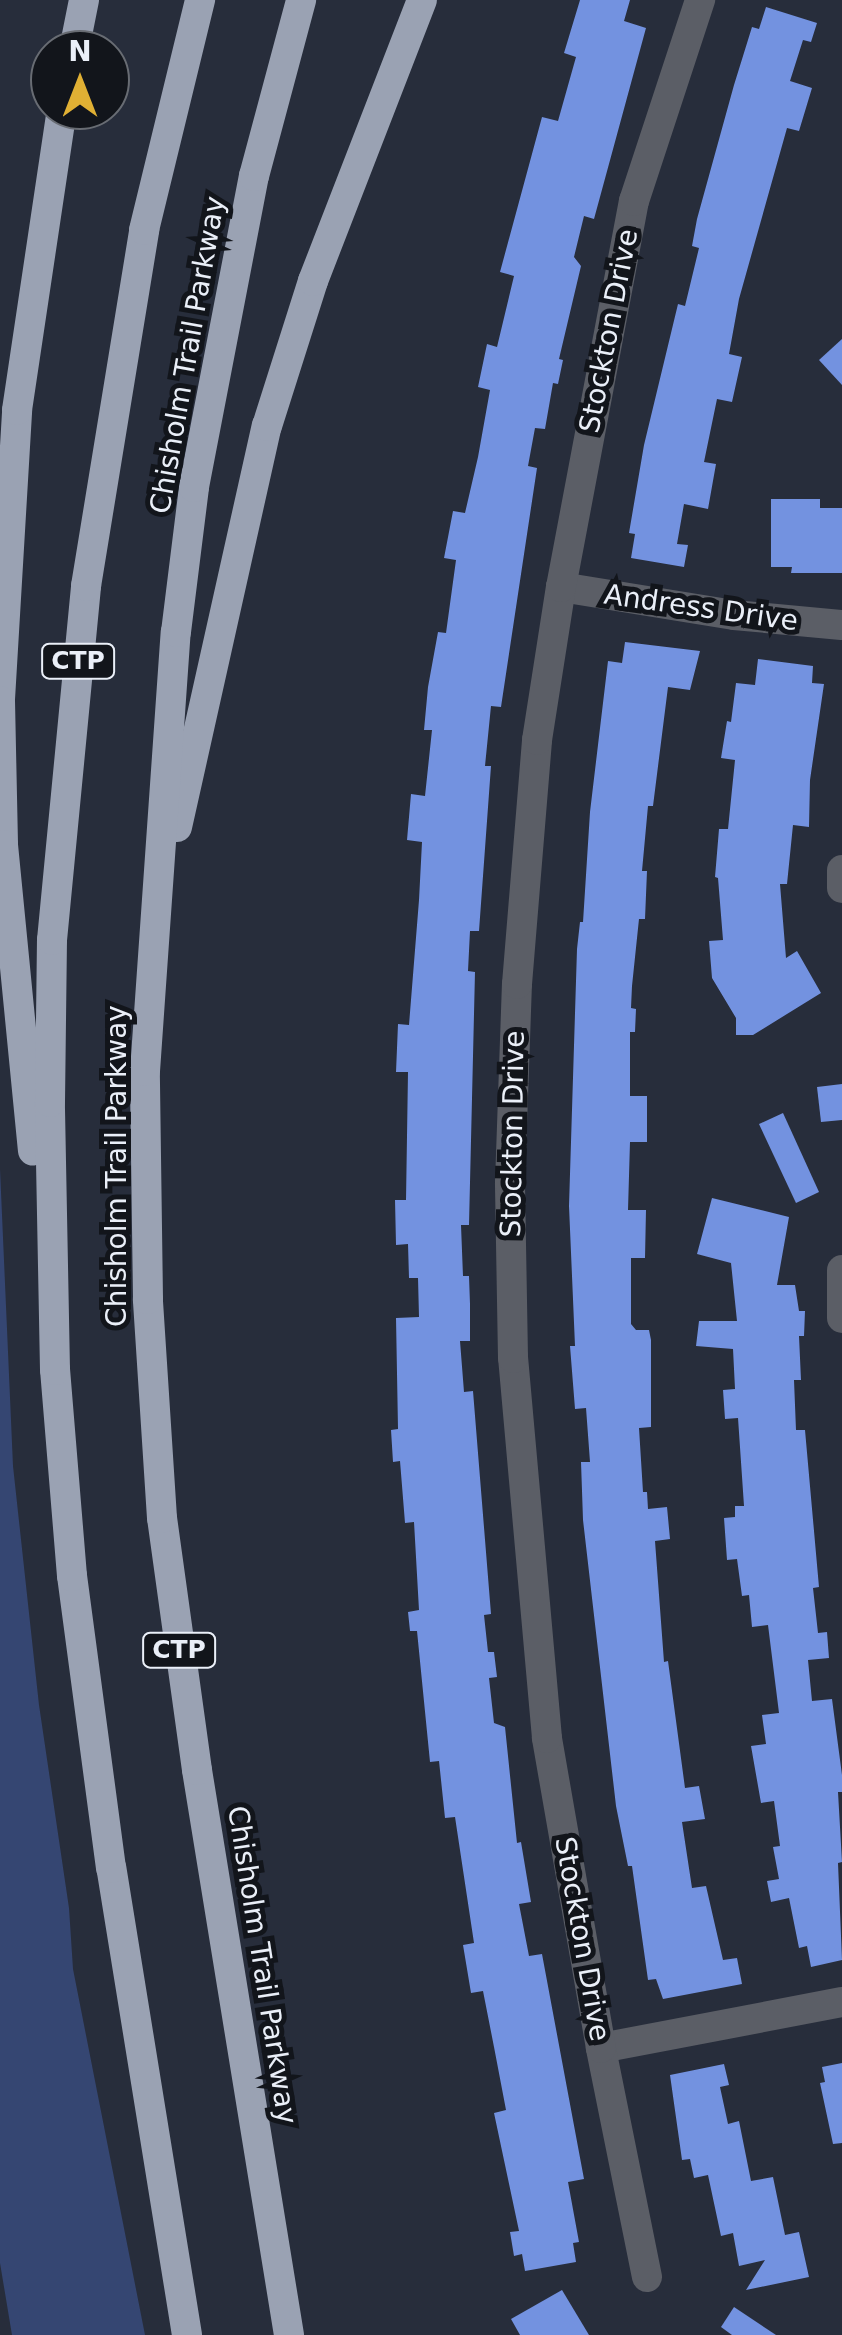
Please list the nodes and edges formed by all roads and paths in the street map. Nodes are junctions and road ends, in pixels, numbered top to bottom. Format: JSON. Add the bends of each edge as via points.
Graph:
{"nodes":[{"id":1,"x":84,"y":0,"type":"edge"},
{"id":2,"x":200,"y":0,"type":"edge"},
{"id":3,"x":300,"y":0,"type":"edge"},
{"id":4,"x":422,"y":0,"type":"edge"},
{"id":5,"x":700,"y":0,"type":"edge"},
{"id":6,"x":78,"y":30,"type":"edge"},
{"id":7,"x":59,"y":130,"type":"edge"},
{"id":8,"x":560,"y":587,"type":"junction"},
{"id":9,"x":842,"y":625,"type":"edge"},
{"id":10,"x":0,"y":700,"type":"edge"},
{"id":11,"x":842,"y":870,"type":"edge"},
{"id":12,"x":842,"y":888,"type":"edge"},
{"id":13,"x":150,"y":957,"type":"junction"},
{"id":14,"x":842,"y":1270,"type":"edge"},
{"id":15,"x":842,"y":1318,"type":"edge"},
{"id":16,"x":53,"y":1332,"type":"junction"},
{"id":17,"x":842,"y":2002,"type":"edge"},
{"id":18,"x":601,"y":2048,"type":"junction"},
{"id":19,"x":647,"y":2277,"type":"dead end"},
{"id":20,"x":187,"y":2335,"type":"edge"},
{"id":21,"x":289,"y":2335,"type":"edge"}],
"edges":[{"from":1,"to":6,"type":"highway"},
{"from":2,"to":16,"type":"highway","number":"CTP","via":[[144,230],[80,640],[52,940]]},
{"from":3,"to":13,"type":"highway","name":"Chisholm Trail Parkway","number":"CTP","via":[[250,194],[194,487]]},
{"from":4,"to":13,"type":"highway","via":[[312,280],[267,426]]},
{"from":5,"to":8,"type":"street","name":"Stockton Drive","via":[[634,201]]},
{"from":7,"to":10,"type":"highway","via":[[17,410]]},
{"from":8,"to":9,"type":"street","name":"Andress Drive"},
{"from":8,"to":18,"type":"street","name":"Stockton Drive","via":[[537,740],[516,984],[514,1358],[547,1738]]},
{"from":10,"to":16,"type":"highway","via":[[15,984]]},
{"from":11,"to":12,"type":"street"},
{"from":13,"to":21,"type":"highway","name":"Chisholm Trail Parkway","number":"CTP","via":[[145,1180],[162,1518]]},
{"from":14,"to":15,"type":"street"},
{"from":16,"to":20,"type":"highway","number":"CTP","via":[[92,1738]]},
{"from":17,"to":18,"type":"street"},
{"from":18,"to":19,"type":"street","name":"Stockton Drive"}]}
